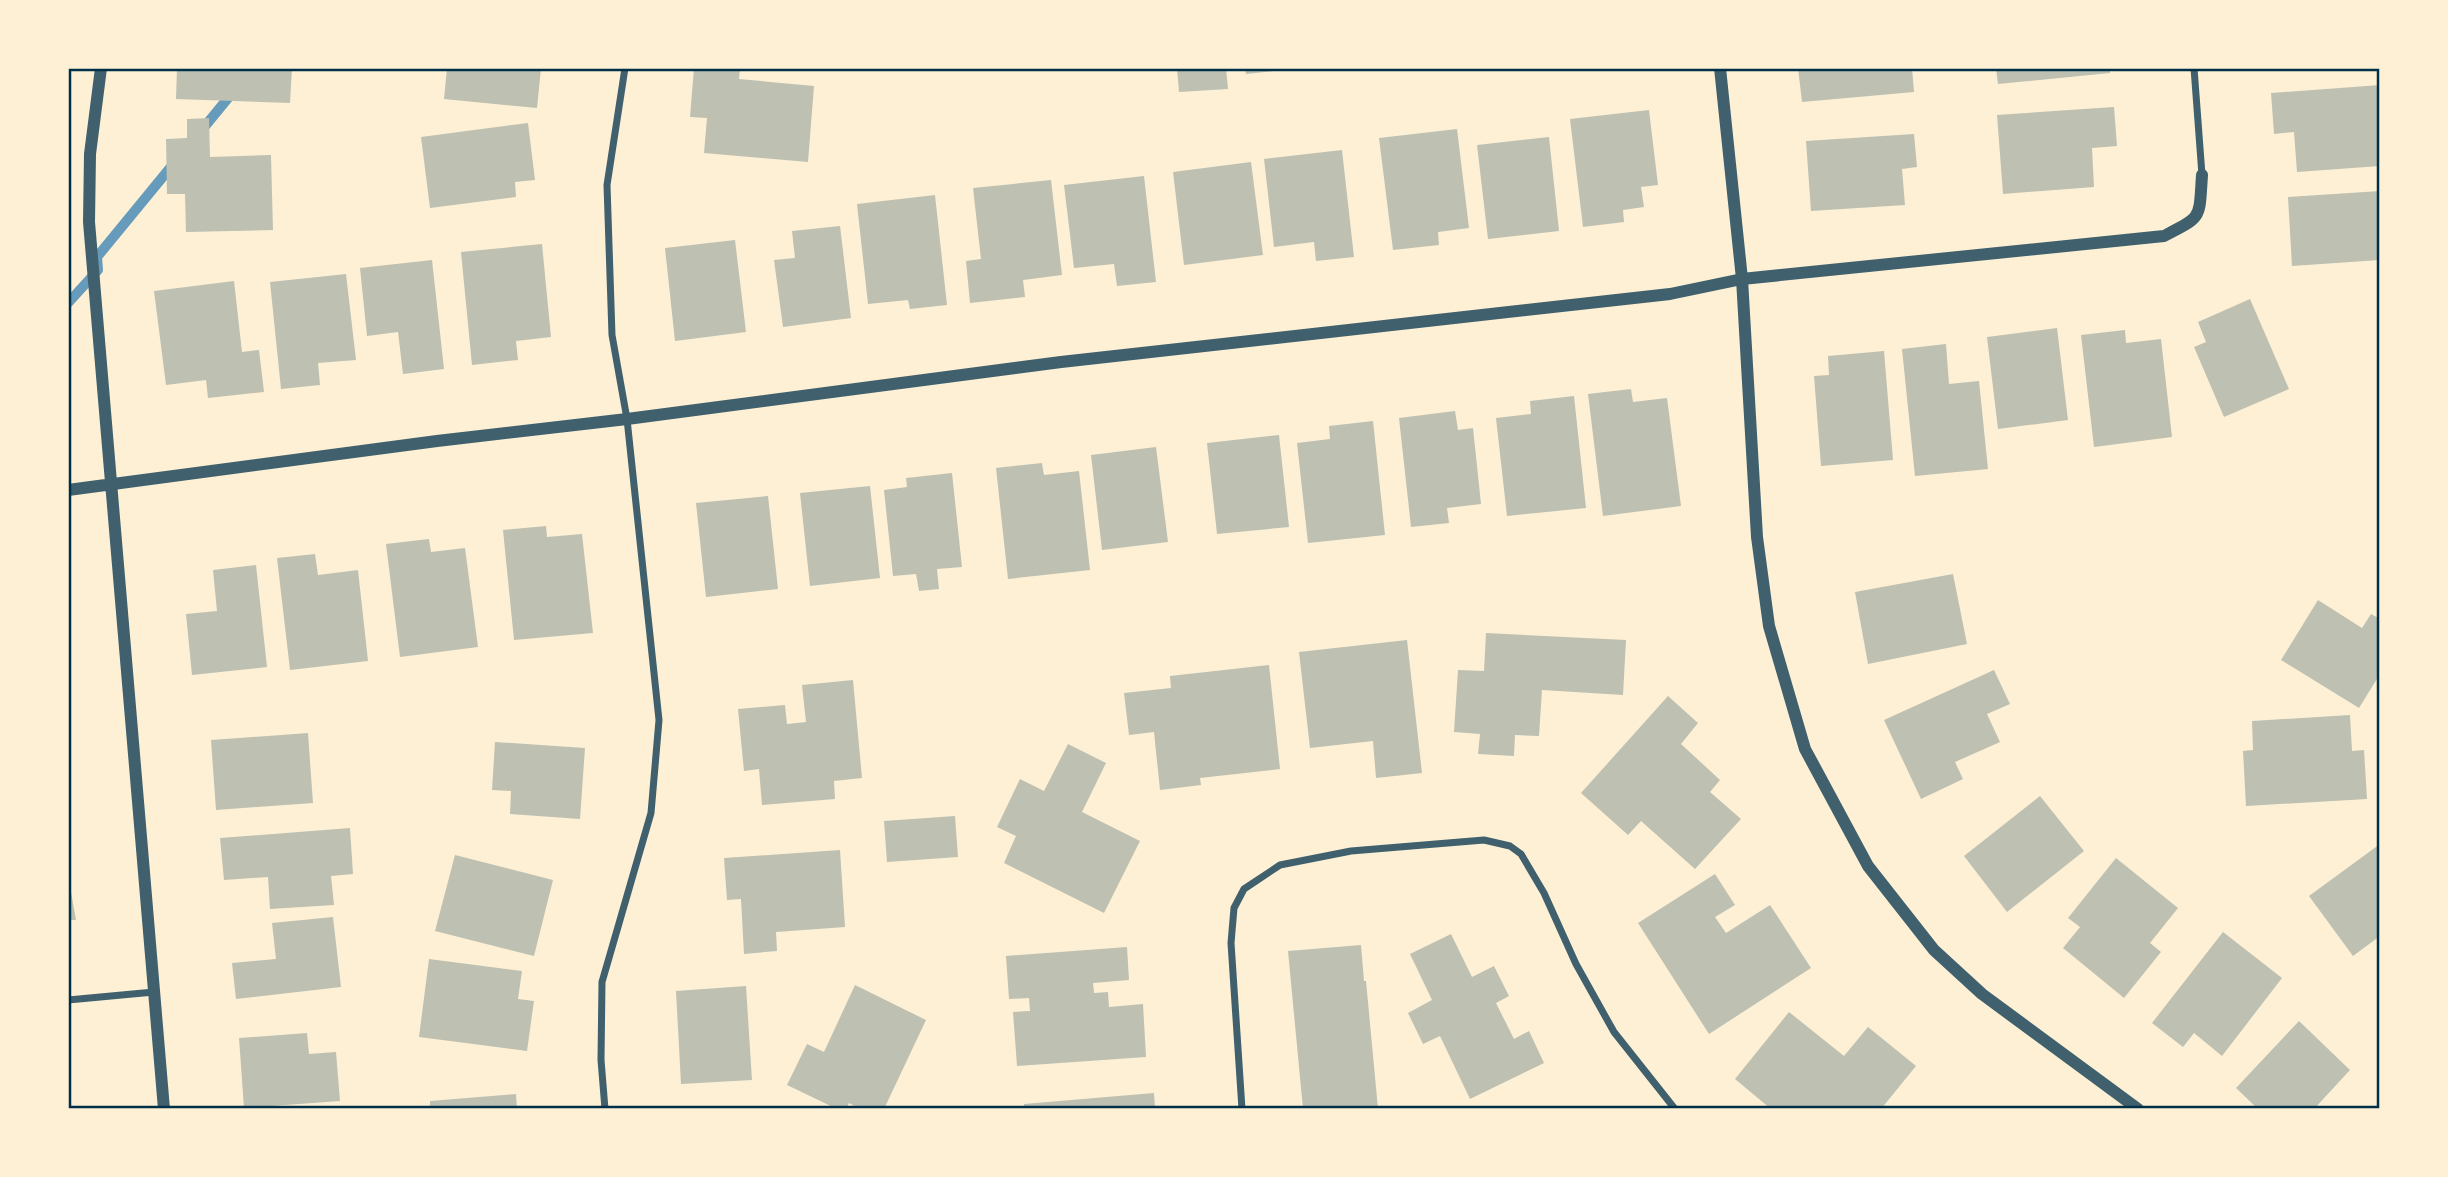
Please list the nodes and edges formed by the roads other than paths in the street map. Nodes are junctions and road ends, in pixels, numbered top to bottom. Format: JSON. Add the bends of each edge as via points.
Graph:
{"nodes":[{"id":1,"x":101,"y":68,"type":"edge"},
{"id":2,"x":625,"y":68,"type":"edge"},
{"id":3,"x":1720,"y":68,"type":"edge"},
{"id":4,"x":2193,"y":68,"type":"edge"},
{"id":5,"x":2202,"y":175,"type":"joint"},
{"id":6,"x":1742,"y":279,"type":"junction"},
{"id":7,"x":627,"y":419,"type":"junction"},
{"id":8,"x":110,"y":485,"type":"junction"},
{"id":9,"x":68,"y":490,"type":"edge"},
{"id":10,"x":154,"y":992,"type":"junction"},
{"id":11,"x":68,"y":1000,"type":"edge"},
{"id":12,"x":164,"y":1109,"type":"edge"},
{"id":13,"x":605,"y":1109,"type":"edge"},
{"id":14,"x":1242,"y":1109,"type":"edge"},
{"id":15,"x":1675,"y":1109,"type":"edge"},
{"id":16,"x":2138,"y":1109,"type":"edge"}],
"edges":[{"from":1,"to":8,"type":"street","via":[[90,154],[89,222]]},
{"from":2,"to":7,"type":"street","via":[[607,185],[612,335]]},
{"from":3,"to":6,"type":"street"},
{"from":4,"to":5,"type":"street"},
{"from":5,"to":6,"type":"street","via":[[2200,208],[2194,220],[2164,236]]},
{"from":6,"to":7,"type":"street","via":[[1670,294],[1061,362]]},
{"from":6,"to":16,"type":"street","via":[[1757,537],[1769,626],[1805,749],[1868,866],[1934,950],[1982,994]]},
{"from":7,"to":8,"type":"street"},
{"from":7,"to":13,"type":"street","via":[[659,720],[651,813],[602,982]]},
{"from":8,"to":9,"type":"street"},
{"from":8,"to":10,"type":"street"},
{"from":10,"to":11,"type":"street"},
{"from":10,"to":12,"type":"street"},
{"from":14,"to":15,"type":"street","via":[[1231,943],[1234,908],[1244,889],[1280,865],[1351,851],[1484,840],[1510,846],[1521,854],[1614,1032]]}]}
